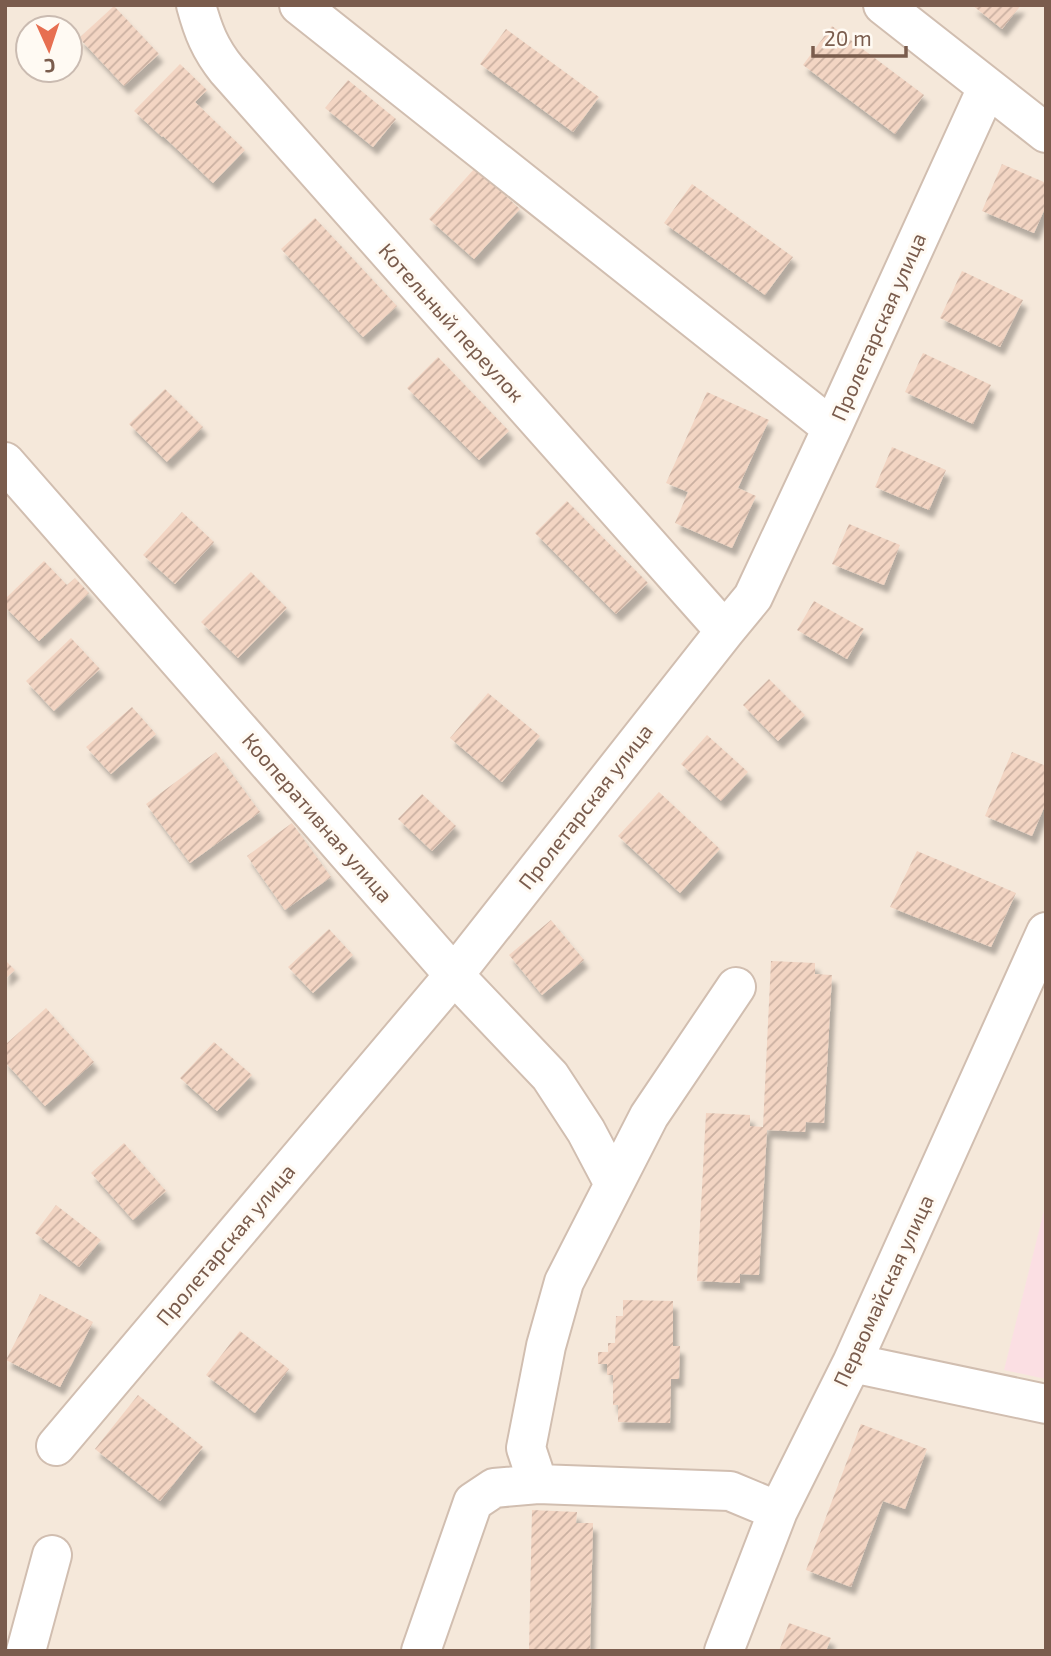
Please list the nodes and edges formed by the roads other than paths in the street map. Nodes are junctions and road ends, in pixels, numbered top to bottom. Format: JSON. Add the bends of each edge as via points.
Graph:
{"nodes":[{"id":1,"x":196,"y":5,"type":"edge"},
{"id":2,"x":299,"y":5,"type":"edge"},
{"id":3,"x":883,"y":5,"type":"edge"},
{"id":4,"x":988,"y":88,"type":"junction"},
{"id":5,"x":1046,"y":134,"type":"edge"},
{"id":6,"x":832,"y":428,"type":"junction"},
{"id":7,"x":5,"y":462,"type":"edge"},
{"id":8,"x":725,"y":631,"type":"junction"},
{"id":9,"x":1046,"y":932,"type":"edge"},
{"id":10,"x":454,"y":975,"type":"junction"},
{"id":11,"x":736,"y":987,"type":"dead end"},
{"id":12,"x":614,"y":1184,"type":"junction"},
{"id":13,"x":852,"y":1363,"type":"junction"},
{"id":14,"x":1046,"y":1404,"type":"edge"},
{"id":15,"x":56,"y":1446,"type":"dead end"},
{"id":16,"x":538,"y":1484,"type":"junction"},
{"id":17,"x":778,"y":1511,"type":"junction"},
{"id":18,"x":52,"y":1555,"type":"dead end"},
{"id":19,"x":26,"y":1651,"type":"edge"},
{"id":20,"x":421,"y":1651,"type":"edge"},
{"id":21,"x":724,"y":1651,"type":"edge"}],
"edges":[{"from":1,"to":8,"type":"street","name":"Котельный переулок","via":[[201,27],[227,71]]},
{"from":2,"to":6,"type":"street"},
{"from":3,"to":4,"type":"street"},
{"from":4,"to":5,"type":"street"},
{"from":4,"to":6,"type":"street","name":"Пролетарская улица"},
{"from":6,"to":8,"type":"street","name":"Пролетарская улица","via":[[753,597]]},
{"from":7,"to":10,"type":"street","name":"Кооперативная улица"},
{"from":8,"to":10,"type":"street","name":"Пролетарская улица"},
{"from":9,"to":13,"type":"street","name":"Первомайская улица"},
{"from":10,"to":12,"type":"street","name":"Кооперативная улица","via":[[550,1076]]},
{"from":10,"to":15,"type":"street","name":"Пролетарская улица"},
{"from":11,"to":12,"type":"street","via":[[649,1116]]},
{"from":12,"to":16,"type":"street","via":[[564,1282],[546,1346],[527,1448]]},
{"from":13,"to":14,"type":"street"},
{"from":13,"to":17,"type":"street","name":"Первомайская улица"},
{"from":16,"to":17,"type":"street","via":[[730,1491]]},
{"from":16,"to":20,"type":"street","via":[[494,1488],[473,1502]]},
{"from":17,"to":21,"type":"street","name":"Первомайская улица"},
{"from":18,"to":19,"type":"street"}]}
